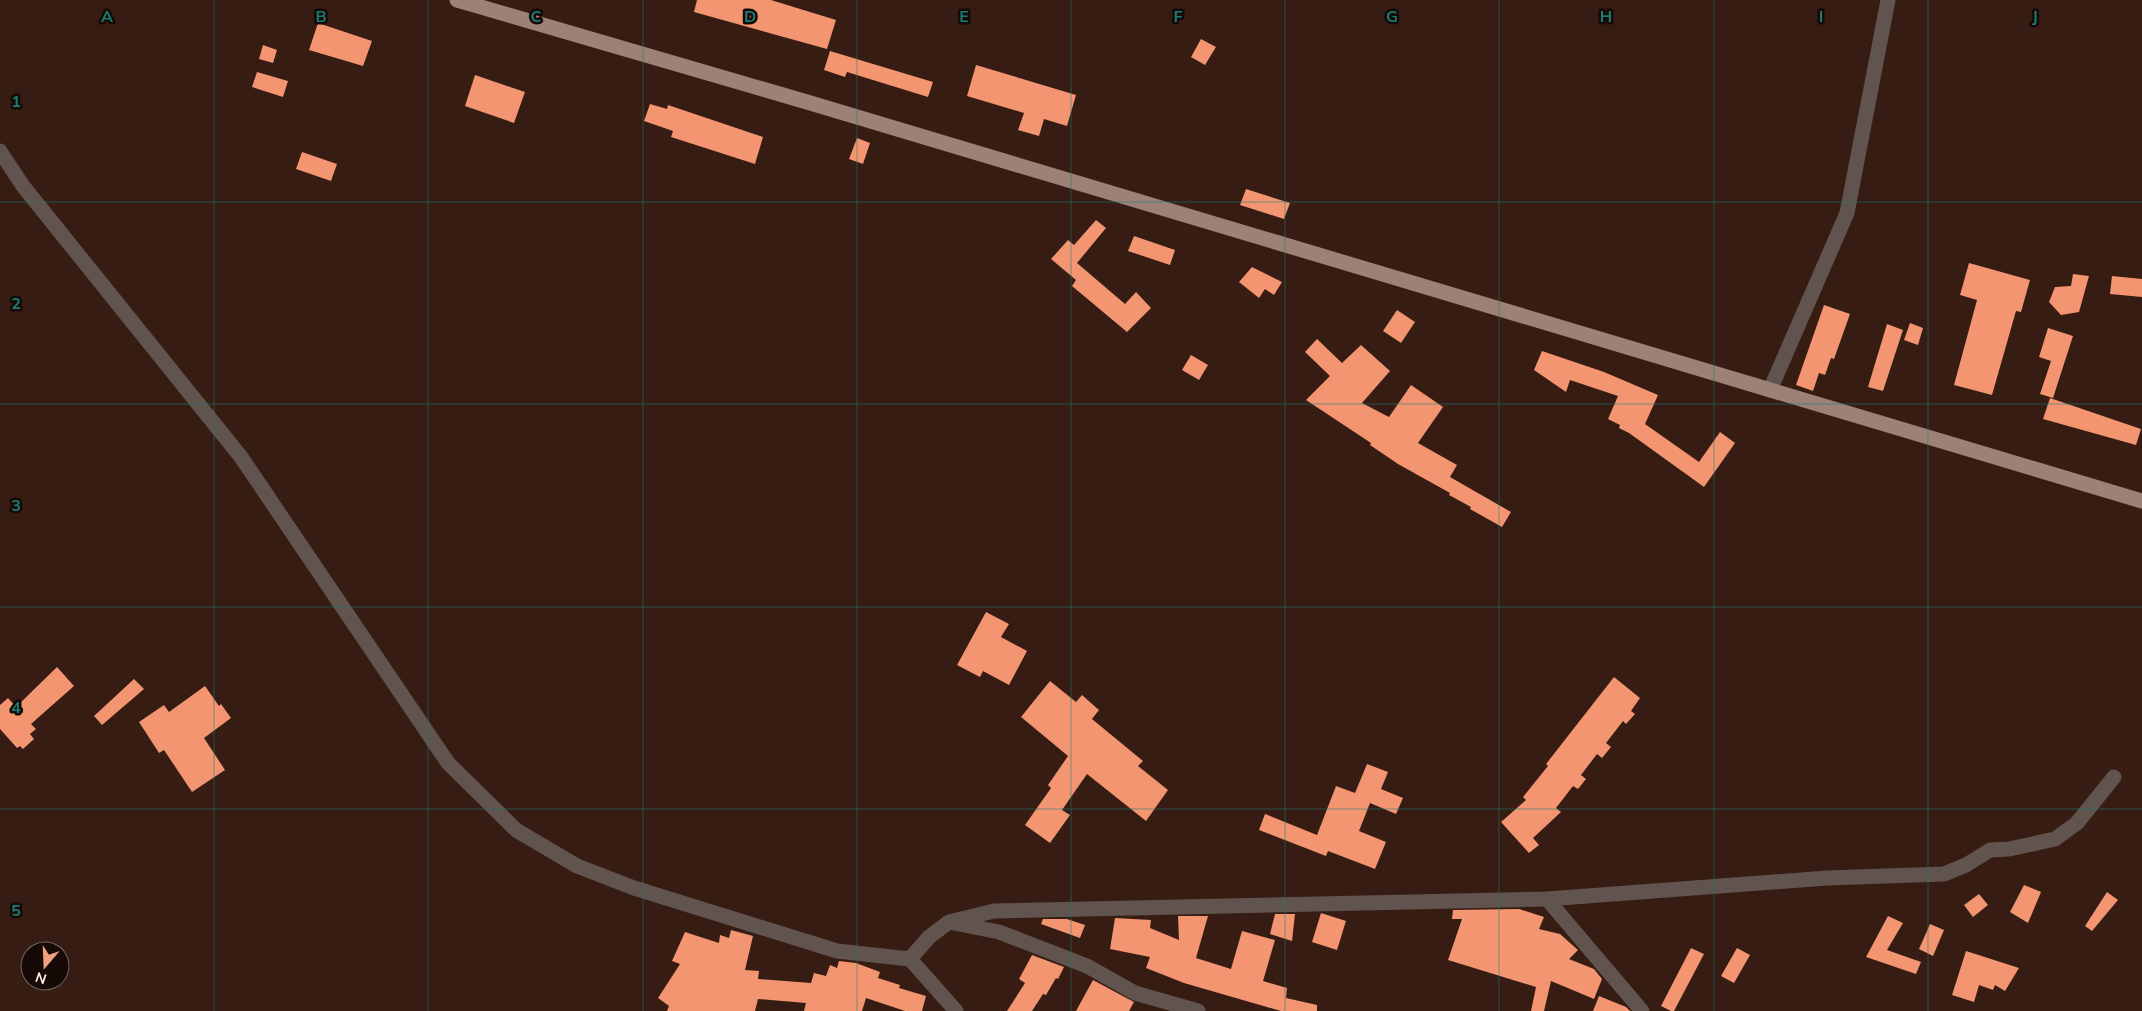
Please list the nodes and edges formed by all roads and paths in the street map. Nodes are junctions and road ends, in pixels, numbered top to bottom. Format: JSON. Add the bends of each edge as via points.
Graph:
{"nodes":[{"id":1,"x":457,"y":0,"type":"edge"},
{"id":2,"x":1888,"y":0,"type":"edge"},
{"id":3,"x":0,"y":151,"type":"edge"},
{"id":4,"x":1770,"y":390,"type":"junction"},
{"id":5,"x":2142,"y":501,"type":"edge"},
{"id":6,"x":2114,"y":777,"type":"dead end"},
{"id":7,"x":1547,"y":899,"type":"junction"},
{"id":8,"x":949,"y":922,"type":"junction"},
{"id":9,"x":910,"y":959,"type":"junction"},
{"id":10,"x":956,"y":1011,"type":"edge"},
{"id":11,"x":1198,"y":1011,"type":"edge"},
{"id":12,"x":1642,"y":1011,"type":"edge"}],
"edges":[{"from":1,"to":4,"type":"main road"},
{"from":2,"to":4,"type":"street","via":[[1847,213]]},
{"from":3,"to":9,"type":"street","via":[[23,186],[241,457],[448,762],[516,830],[577,866],[634,888],[837,951]]},
{"from":4,"to":5,"type":"main road"},
{"from":6,"to":7,"type":"street","via":[[2077,823],[2055,839],[1990,850],[1944,874],[1817,879]]},
{"from":7,"to":8,"type":"street","via":[[994,911]]},
{"from":7,"to":12,"type":"street"},
{"from":8,"to":9,"type":"street","via":[[929,937]]},
{"from":8,"to":11,"type":"street","via":[[999,932],[1087,966],[1135,993]]},
{"from":9,"to":10,"type":"street"}]}
